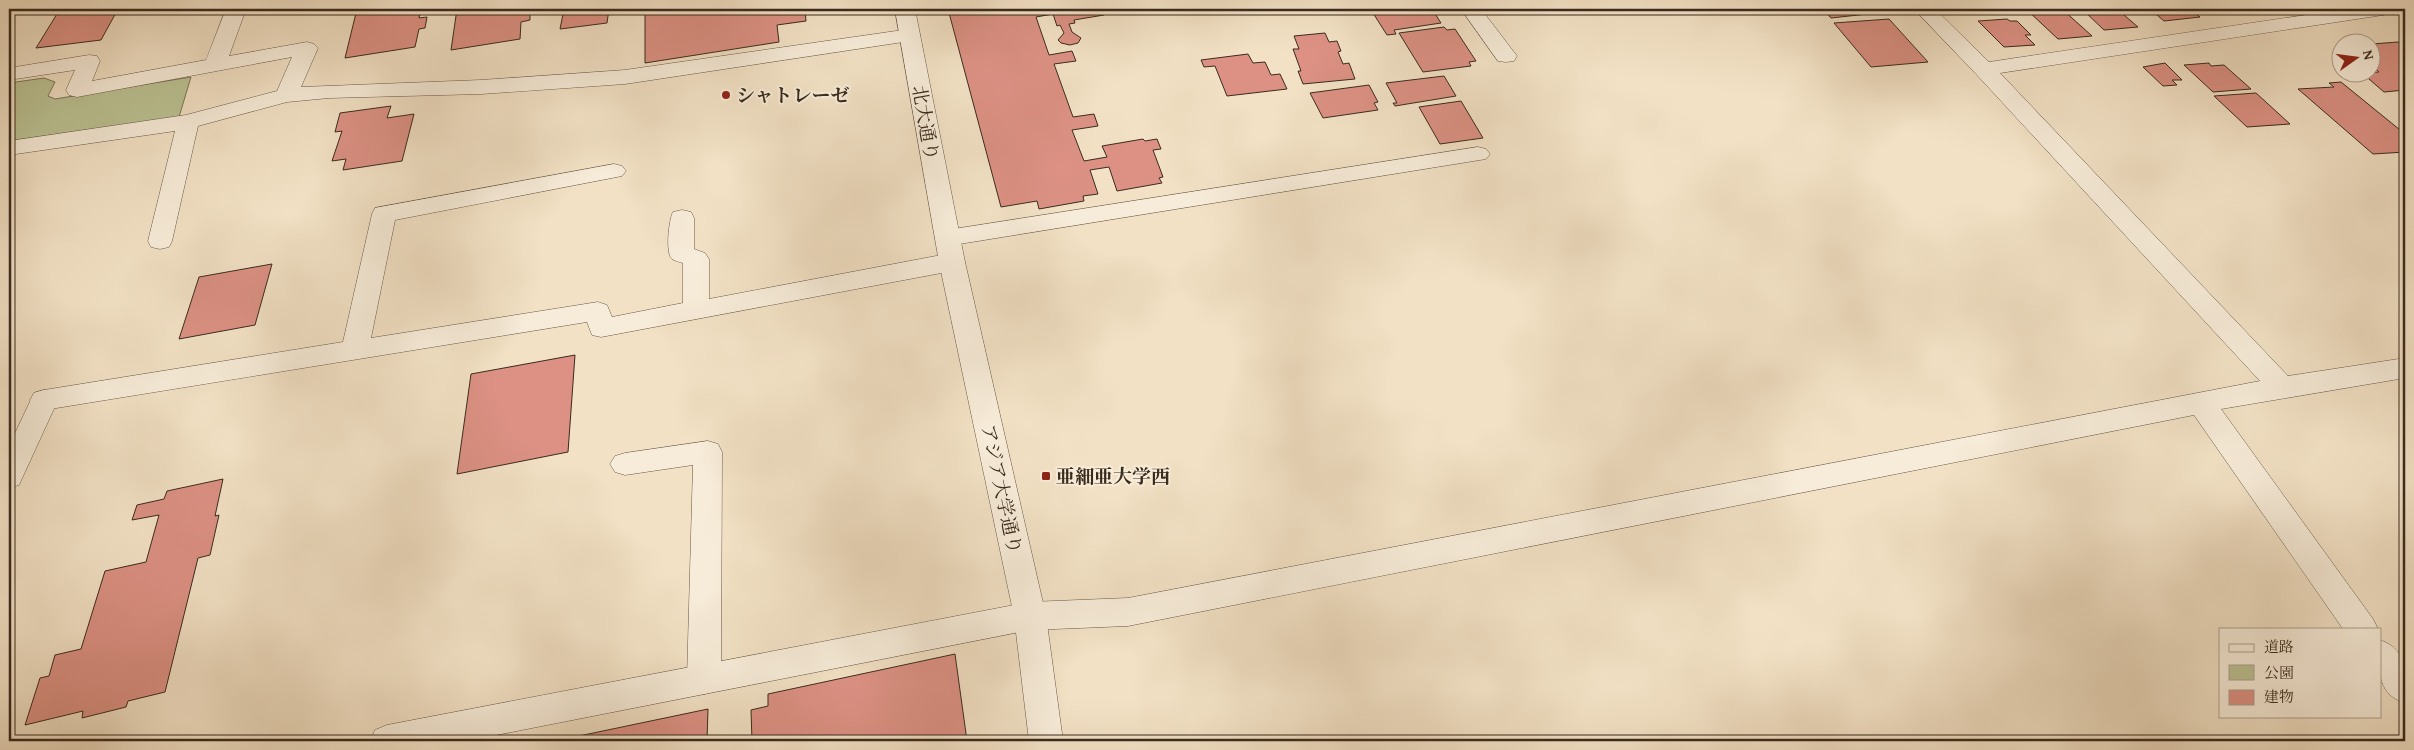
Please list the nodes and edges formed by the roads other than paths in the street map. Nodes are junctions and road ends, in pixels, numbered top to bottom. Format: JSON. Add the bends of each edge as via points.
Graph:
{"nodes":[{"id":1,"x":236,"y":9,"type":"edge"},
{"id":2,"x":905,"y":9,"type":"edge"},
{"id":3,"x":1471,"y":9,"type":"edge"},
{"id":4,"x":1924,"y":9,"type":"edge"},
{"id":5,"x":2383,"y":9,"type":"edge"},
{"id":6,"x":910,"y":35,"type":"junction"},
{"id":7,"x":1506,"y":56,"type":"dead end"},
{"id":8,"x":215,"y":64,"type":"junction"},
{"id":9,"x":1984,"y":69,"type":"junction"},
{"id":10,"x":9,"y":74,"type":"edge"},
{"id":11,"x":286,"y":95,"type":"junction"},
{"id":12,"x":188,"y":122,"type":"junction"},
{"id":13,"x":9,"y":148,"type":"edge"},
{"id":14,"x":1478,"y":154,"type":"dead end"},
{"id":15,"x":614,"y":171,"type":"dead end"},
{"id":16,"x":682,"y":218,"type":"dead end"},
{"id":17,"x":160,"y":241,"type":"dead end"},
{"id":18,"x":949,"y":250,"type":"junction"},
{"id":19,"x":696,"y":311,"type":"junction"},
{"id":20,"x":355,"y":350,"type":"junction"},
{"id":21,"x":2405,"y":368,"type":"edge"},
{"id":22,"x":2282,"y":387,"type":"junction"},
{"id":23,"x":2202,"y":404,"type":"junction"},
{"id":24,"x":625,"y":464,"type":"dead end"},
{"id":25,"x":9,"y":477,"type":"edge"},
{"id":26,"x":1030,"y":616,"type":"junction"},
{"id":27,"x":2361,"y":628,"type":"edge"},
{"id":28,"x":2382,"y":657,"type":"edge"},
{"id":29,"x":704,"y":679,"type":"junction"},
{"id":30,"x":2405,"y":688,"type":"edge"},
{"id":31,"x":387,"y":741,"type":"edge"},
{"id":32,"x":1046,"y":741,"type":"edge"}],
"edges":[{"from":1,"to":8,"type":"street"},
{"from":2,"to":6,"type":"street","name":"北大通り"},
{"from":3,"to":7,"type":"street"},
{"from":4,"to":9,"type":"street"},
{"from":5,"to":9,"type":"street"},
{"from":6,"to":11,"type":"street","via":[[625,77]]},
{"from":6,"to":18,"type":"street","name":"北大通り"},
{"from":8,"to":10,"type":"street","via":[[77,90],[89,61]]},
{"from":8,"to":11,"type":"street","via":[[307,48]]},
{"from":9,"to":22,"type":"street"},
{"from":11,"to":12,"type":"street"},
{"from":12,"to":13,"type":"street"},
{"from":12,"to":17,"type":"street"},
{"from":14,"to":18,"type":"street"},
{"from":15,"to":20,"type":"street","via":[[384,214]]},
{"from":16,"to":19,"type":"street","via":[[681,253],[696,259]]},
{"from":18,"to":19,"type":"street"},
{"from":18,"to":26,"type":"street","name":"アジア大学通り"},
{"from":19,"to":20,"type":"street","via":[[601,328],[598,311]]},
{"from":20,"to":25,"type":"street","via":[[44,400]]},
{"from":21,"to":22,"type":"street"},
{"from":22,"to":23,"type":"street"},
{"from":23,"to":26,"type":"street","via":[[1128,612]]},
{"from":23,"to":27,"type":"street"},
{"from":24,"to":29,"type":"street","via":[[708,452]]},
{"from":26,"to":29,"type":"street"},
{"from":26,"to":32,"type":"street","name":"アジア大学通り"},
{"from":28,"to":30,"type":"street"},
{"from":29,"to":31,"type":"street"}]}
